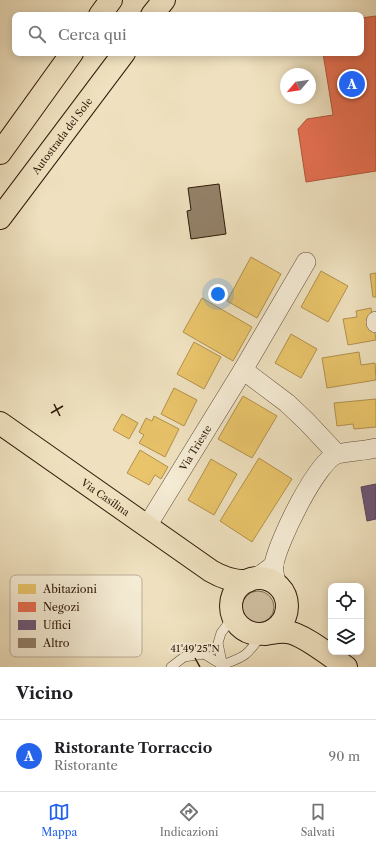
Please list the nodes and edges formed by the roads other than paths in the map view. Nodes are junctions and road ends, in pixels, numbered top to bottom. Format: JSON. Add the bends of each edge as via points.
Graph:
{"nodes":[{"id":1,"x":111,"y":0,"type":"edge"},
{"id":2,"x":102,"y":12,"type":"edge"},
{"id":3,"x":70,"y":56,"type":"edge"},
{"id":4,"x":122,"y":56,"type":"edge"},
{"id":5,"x":0,"y":153,"type":"edge"},
{"id":6,"x":0,"y":218,"type":"edge"},
{"id":7,"x":306,"y":262,"type":"dead end"},
{"id":8,"x":243,"y":370,"type":"junction"},
{"id":9,"x":0,"y":423,"type":"edge"},
{"id":10,"x":376,"y":448,"type":"edge"},
{"id":11,"x":337,"y":454,"type":"junction"},
{"id":12,"x":147,"y":526,"type":"junction"},
{"id":13,"x":211,"y":571,"type":"junction"},
{"id":14,"x":276,"y":575,"type":"junction"},
{"id":15,"x":250,"y":580,"type":"junction"},
{"id":16,"x":287,"y":606,"type":"junction"},
{"id":17,"x":232,"y":613,"type":"junction"},
{"id":18,"x":263,"y":634,"type":"junction"},
{"id":19,"x":315,"y":645,"type":"junction"},
{"id":20,"x":223,"y":666,"type":"edge"},
{"id":21,"x":171,"y":667,"type":"edge"},
{"id":22,"x":346,"y":667,"type":"edge"}],
"edges":[{"from":1,"to":2,"type":"main road"},
{"from":3,"to":5,"type":"main road"},
{"from":4,"to":6,"type":"main road","name":"Autostrada del Sole"},
{"from":7,"to":8,"type":"street","name":"Via Trieste"},
{"from":8,"to":11,"type":"street","via":[[287,403]]},
{"from":8,"to":12,"type":"street","name":"Via Trieste"},
{"from":9,"to":12,"type":"main road","name":"Via Casilina"},
{"from":10,"to":11,"type":"street"},
{"from":11,"to":14,"type":"street","via":[[321,468],[286,529]]},
{"from":12,"to":13,"type":"main road","name":"Via Casilina"},
{"from":13,"to":15,"type":"main road","name":"Via Casilina","via":[[240,582]]},
{"from":13,"to":17,"type":"main road","name":"Via Casilina","via":[[225,587]]},
{"from":14,"to":15,"type":"main road","via":[[267,579]]},
{"from":14,"to":16,"type":"main road"},
{"from":15,"to":17,"type":"main road","via":[[236,591]]},
{"from":16,"to":18,"type":"main road","via":[[287,613],[281,624]]},
{"from":16,"to":19,"type":"main road","via":[[298,625]]},
{"from":17,"to":18,"type":"main road","via":[[237,624],[243,629],[250,633]]},
{"from":17,"to":20,"type":"lane","via":[[218,643]]},
{"from":18,"to":19,"type":"main road","via":[[289,632]]},
{"from":18,"to":20,"type":"lane","via":[[245,656]]},
{"from":19,"to":22,"type":"main road"},
{"from":20,"to":21,"type":"lane","via":[[204,654],[184,657]]}]}
